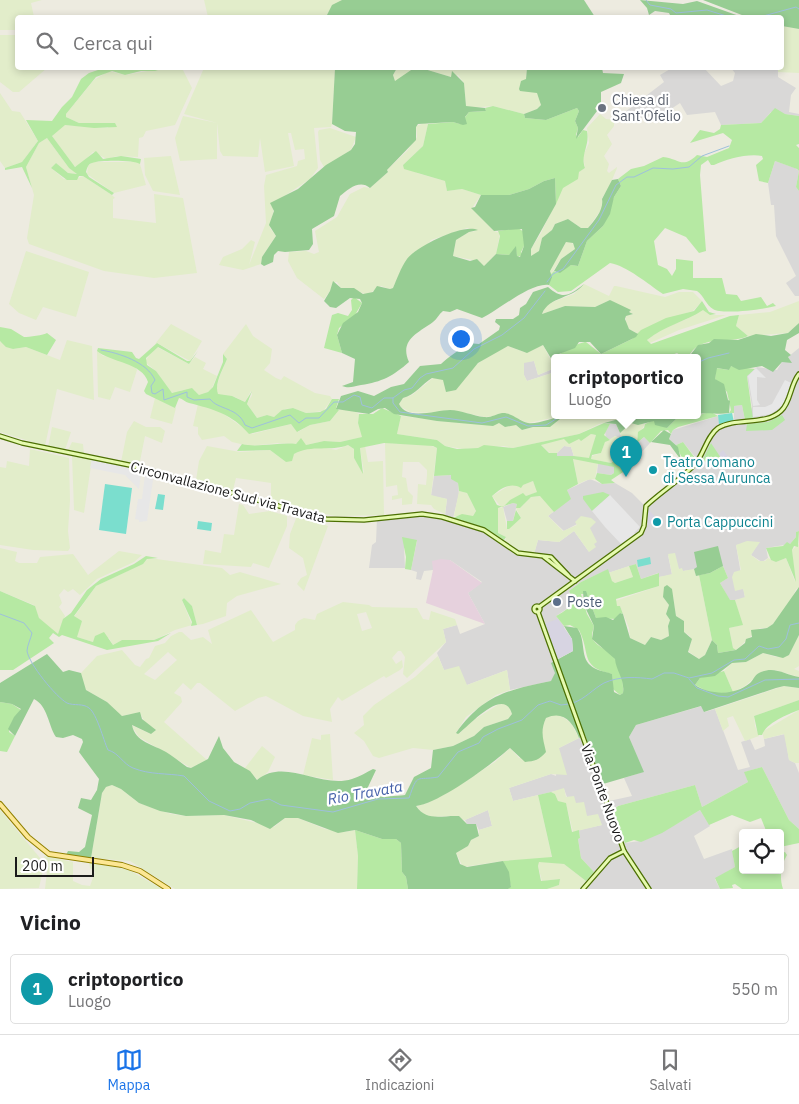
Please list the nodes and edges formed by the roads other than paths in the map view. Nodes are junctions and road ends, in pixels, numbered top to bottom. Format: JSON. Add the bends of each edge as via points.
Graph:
{"nodes":[{"id":1,"x":799,"y":374,"type":"edge"},
{"id":2,"x":0,"y":436,"type":"edge"},
{"id":3,"x":575,"y":581,"type":"junction"},
{"id":4,"x":0,"y":804,"type":"edge"},
{"id":5,"x":624,"y":851,"type":"junction"},
{"id":6,"x":616,"y":854,"type":"junction"},
{"id":7,"x":630,"y":860,"type":"junction"},
{"id":8,"x":168,"y":889,"type":"edge"},
{"id":9,"x":583,"y":889,"type":"edge"},
{"id":10,"x":649,"y":889,"type":"edge"}],
"edges":[{"from":1,"to":3,"type":"street","via":[[786,405],[778,414],[724,426],[716,431],[696,463],[646,506],[642,531]]},
{"from":2,"to":3,"type":"street","name":"Circonvallazione Sud via Travata","via":[[163,473],[326,519],[364,520],[422,514],[442,517],[484,530],[518,553],[552,558]]},
{"from":3,"to":5,"type":"street","name":"Via Ponte Nuovo","via":[[534,608]]},
{"from":4,"to":8,"type":"main road","via":[[33,842],[49,854],[122,864]]},
{"from":5,"to":6,"type":"street"},
{"from":5,"to":7,"type":"street","name":"Via Ponte Nuovo"},
{"from":6,"to":7,"type":"street"},
{"from":6,"to":9,"type":"street"},
{"from":7,"to":10,"type":"street","name":"Via Ponte Nuovo"}]}
